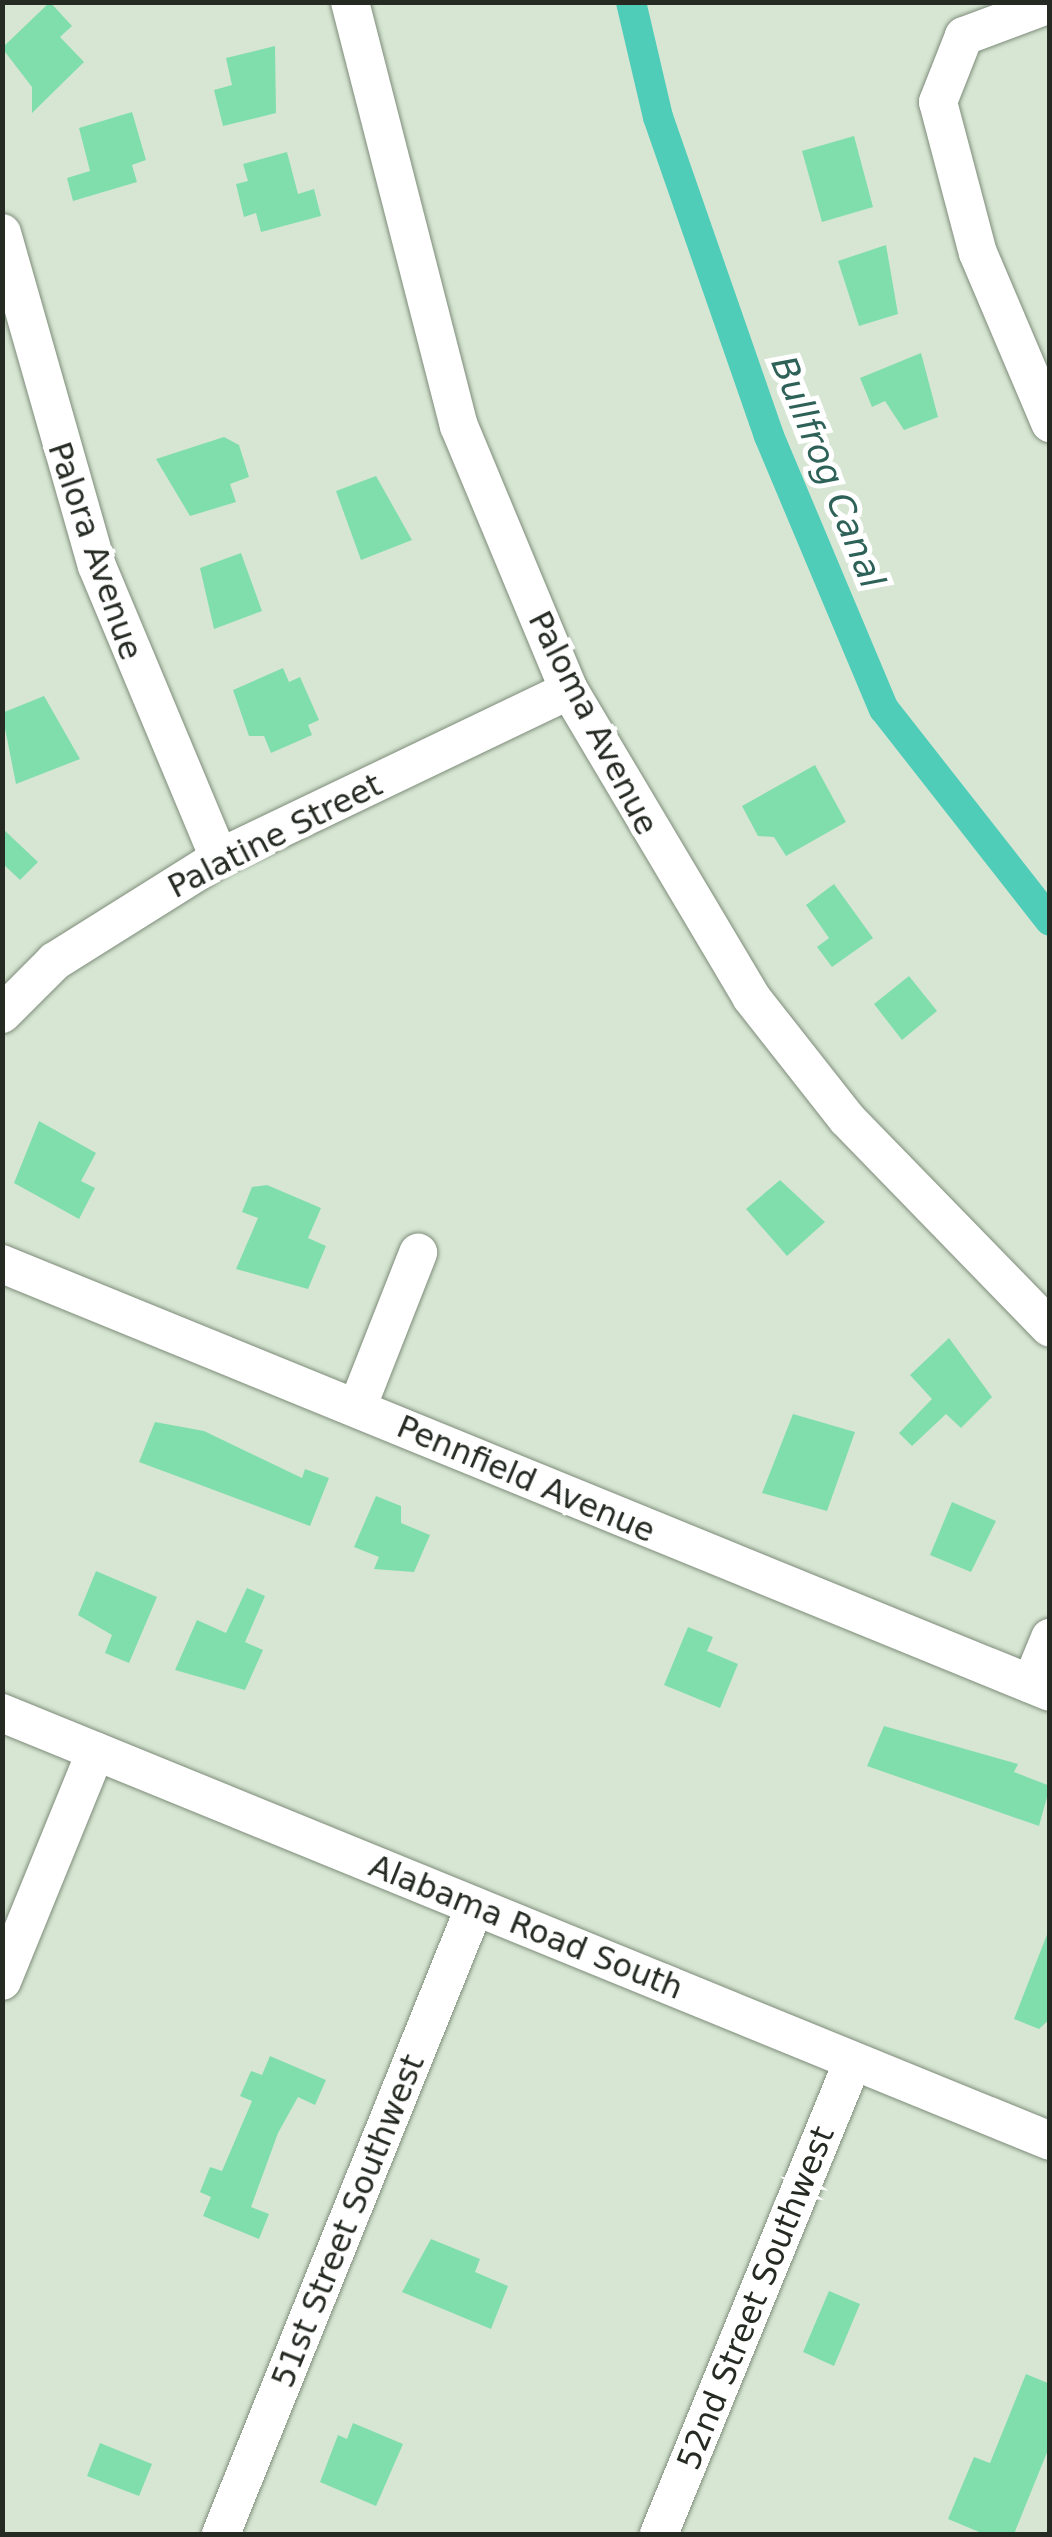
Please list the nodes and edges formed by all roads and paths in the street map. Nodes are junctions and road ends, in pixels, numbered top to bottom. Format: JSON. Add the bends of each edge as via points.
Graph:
{"nodes":[{"id":1,"x":350,"y":2,"type":"edge"},
{"id":2,"x":1050,"y":4,"type":"edge"},
{"id":3,"x":2,"y":233,"type":"edge"},
{"id":4,"x":1050,"y":423,"type":"edge"},
{"id":5,"x":569,"y":690,"type":"junction"},
{"id":6,"x":219,"y":858,"type":"junction"},
{"id":7,"x":2,"y":1014,"type":"edge"},
{"id":8,"x":418,"y":1253,"type":"dead end"},
{"id":9,"x":2,"y":1264,"type":"edge"},
{"id":10,"x":1050,"y":1328,"type":"edge"},
{"id":11,"x":356,"y":1408,"type":"junction"},
{"id":12,"x":1050,"y":1638,"type":"edge"},
{"id":13,"x":1040,"y":1688,"type":"edge"},
{"id":14,"x":2,"y":1713,"type":"edge"},
{"id":15,"x":96,"y":1751,"type":"junction"},
{"id":16,"x":475,"y":1906,"type":"junction"},
{"id":17,"x":2,"y":1981,"type":"edge"},
{"id":18,"x":854,"y":2062,"type":"junction"},
{"id":19,"x":1050,"y":2142,"type":"edge"},
{"id":20,"x":221,"y":2534,"type":"edge"},
{"id":21,"x":659,"y":2534,"type":"edge"}],
"edges":[{"from":1,"to":5,"type":"street","name":"Paloma Avenue","via":[[459,426]]},
{"from":2,"to":4,"type":"street","via":[[964,36],[943,70],[938,102],[978,253]]},
{"from":3,"to":6,"type":"street","name":"Palora Avenue","via":[[96,566]]},
{"from":5,"to":6,"type":"street","name":"Palatine Street"},
{"from":5,"to":10,"type":"street","name":"Paloma Avenue","via":[[677,885],[784,1040]]},
{"from":6,"to":7,"type":"street","name":"Palatine Street","via":[[55,962]]},
{"from":8,"to":11,"type":"street"},
{"from":9,"to":11,"type":"street","name":"Pennfield Avenue"},
{"from":11,"to":13,"type":"street","name":"Pennfield Avenue"},
{"from":12,"to":13,"type":"street"},
{"from":14,"to":15,"type":"street","name":"Alabama Road South"},
{"from":15,"to":16,"type":"street","name":"Alabama Road South"},
{"from":15,"to":17,"type":"street"},
{"from":16,"to":18,"type":"street","name":"Alabama Road South"},
{"from":16,"to":20,"type":"street","name":"51st Street Southwest"},
{"from":18,"to":19,"type":"street","name":"Alabama Road South"},
{"from":18,"to":21,"type":"street","name":"52nd Street Southwest"}]}
